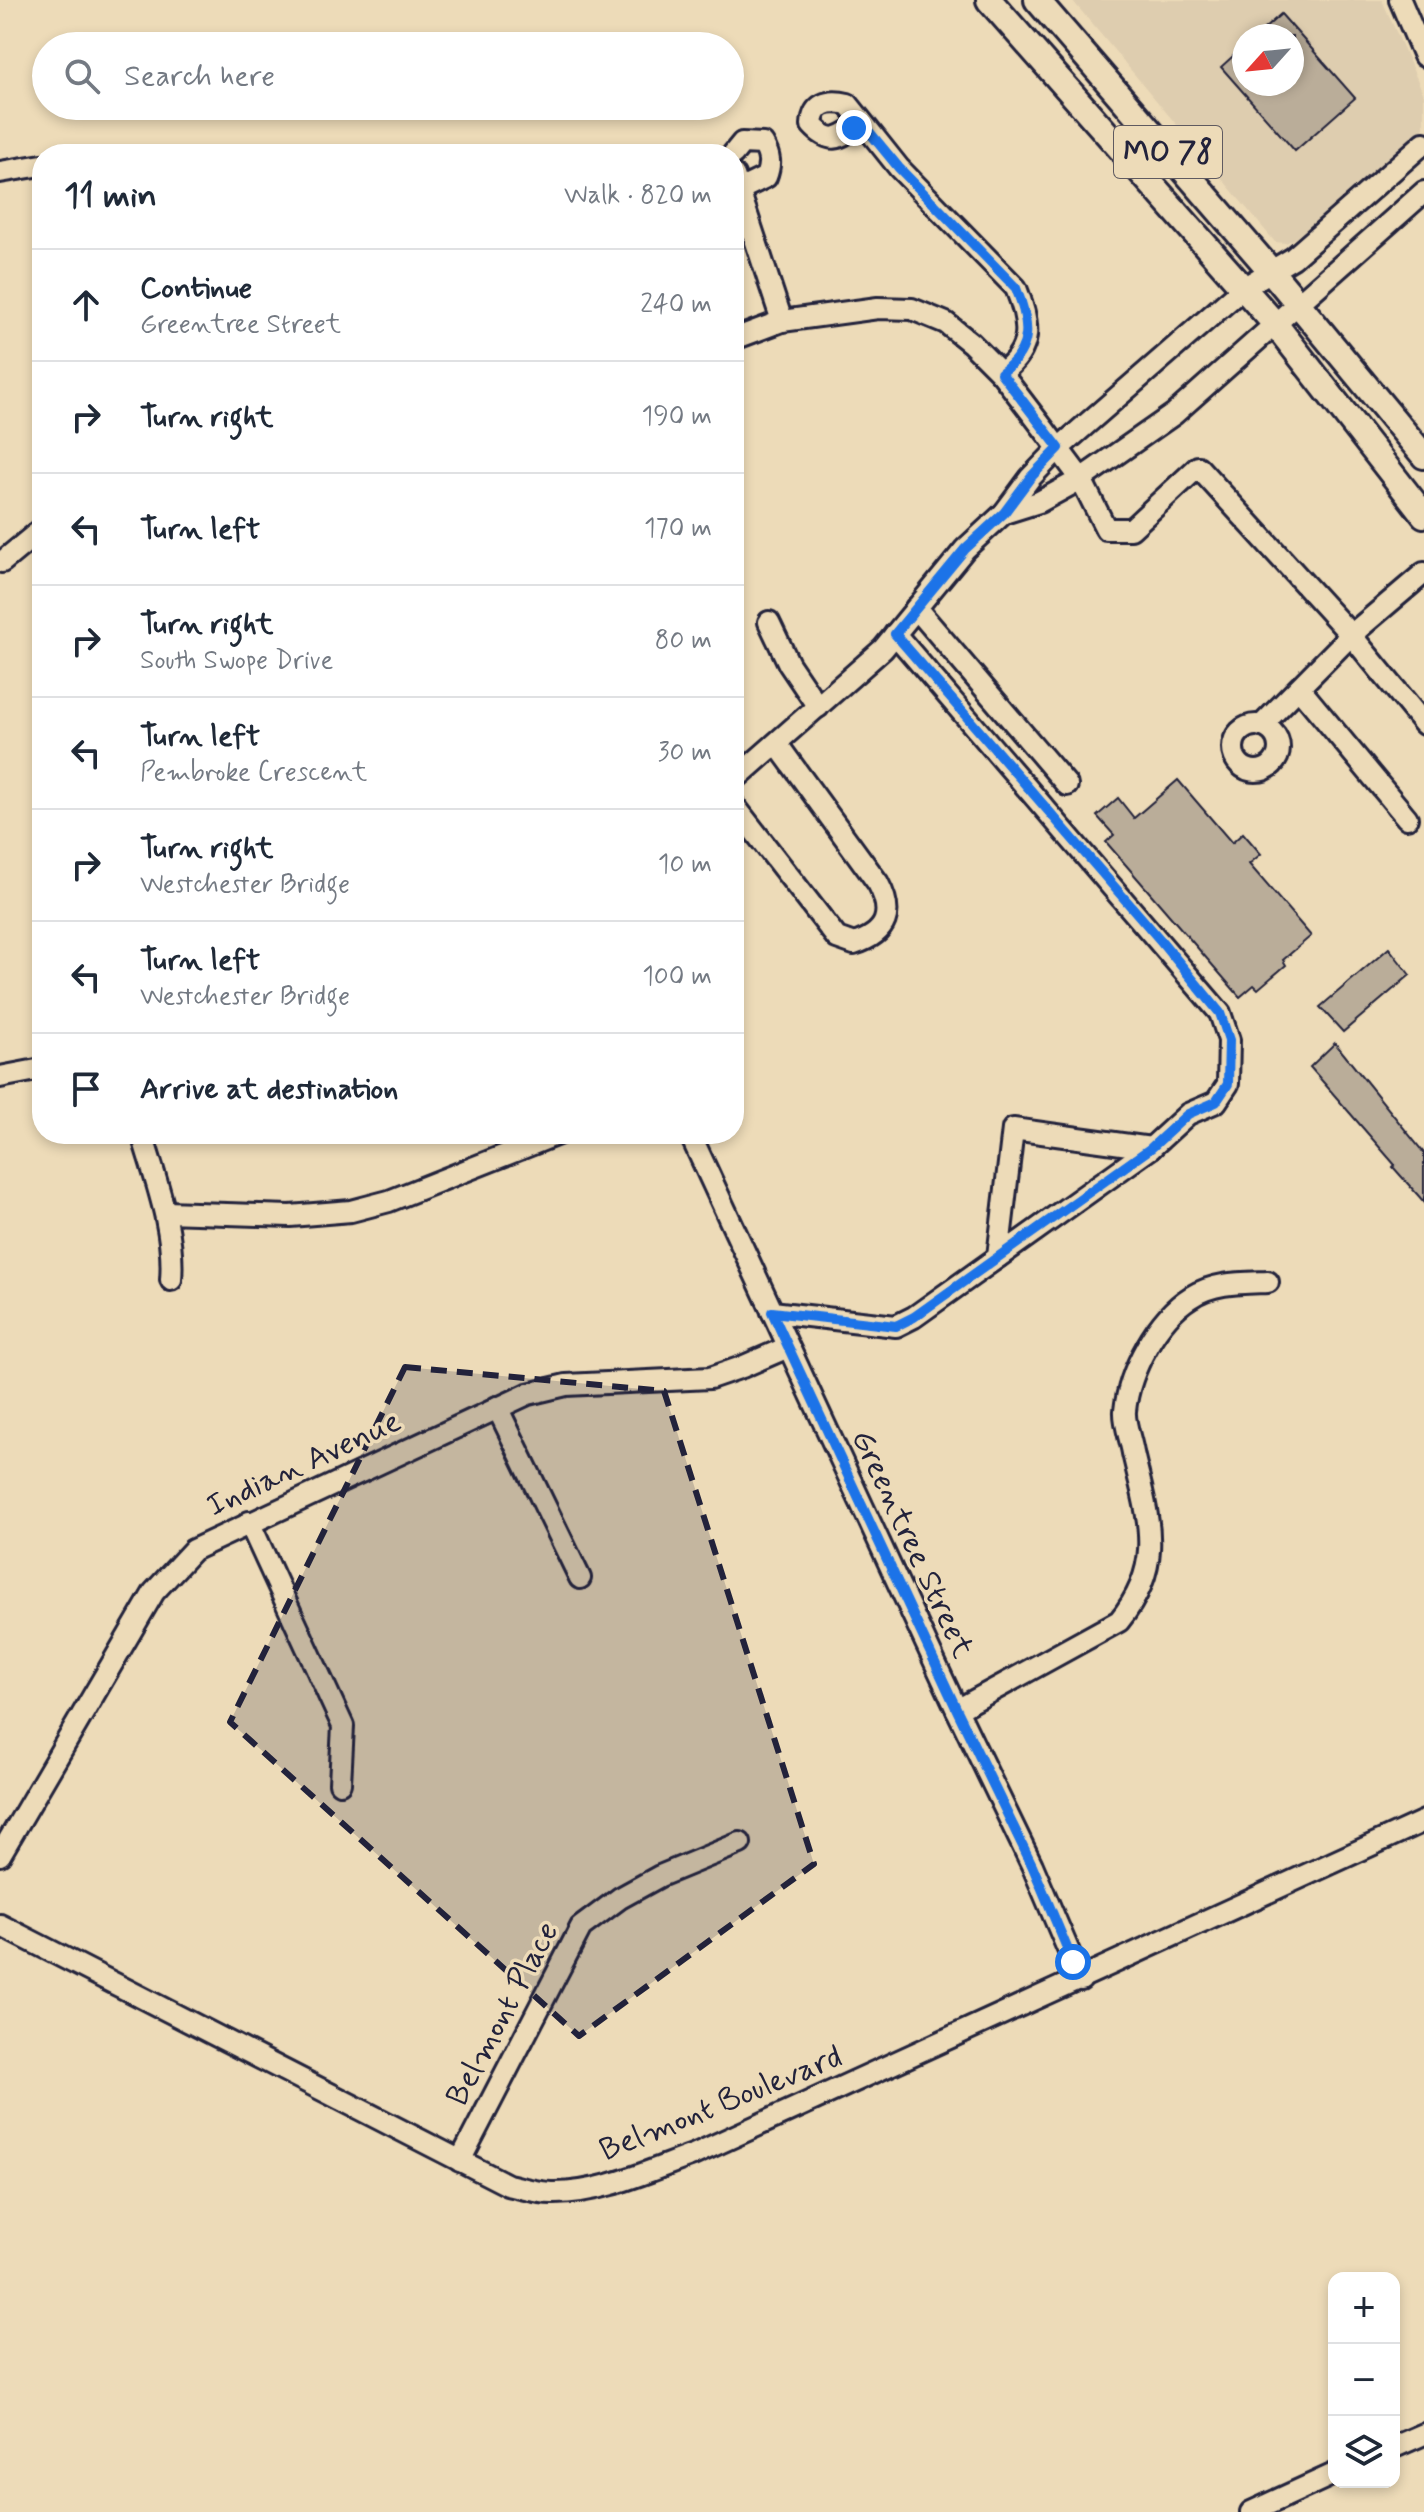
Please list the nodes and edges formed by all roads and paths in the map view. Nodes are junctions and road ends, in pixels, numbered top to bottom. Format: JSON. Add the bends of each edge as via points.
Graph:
{"nodes":[{"id":1,"x":989,"y":0,"type":"edge"},
{"id":2,"x":1037,"y":0,"type":"edge"},
{"id":3,"x":1400,"y":0,"type":"edge"},
{"id":4,"x":1424,"y":56,"type":"edge"},
{"id":5,"x":862,"y":123,"type":"dead end"},
{"id":6,"x":1424,"y":143,"type":"edge"},
{"id":7,"x":741,"y":144,"type":"edge"},
{"id":8,"x":32,"y":167,"type":"edge"},
{"id":9,"x":0,"y":172,"type":"edge"},
{"id":10,"x":744,"y":181,"type":"edge"},
{"id":11,"x":1424,"y":192,"type":"edge"},
{"id":12,"x":744,"y":207,"type":"edge"},
{"id":13,"x":1271,"y":271,"type":"junction"},
{"id":14,"x":1243,"y":288,"type":"junction"},
{"id":15,"x":1299,"y":304,"type":"junction"},
{"id":16,"x":782,"y":321,"type":"junction"},
{"id":17,"x":1275,"y":324,"type":"junction"},
{"id":18,"x":744,"y":335,"type":"edge"},
{"id":19,"x":1001,"y":373,"type":"junction"},
{"id":20,"x":1059,"y":448,"type":"junction"},
{"id":21,"x":1424,"y":456,"type":"edge"},
{"id":22,"x":1081,"y":479,"type":"junction"},
{"id":23,"x":1004,"y":513,"type":"junction"},
{"id":24,"x":1424,"y":515,"type":"edge"},
{"id":25,"x":32,"y":536,"type":"edge"},
{"id":26,"x":1,"y":559,"type":"edge"},
{"id":27,"x":1424,"y":573,"type":"edge"},
{"id":28,"x":916,"y":608,"type":"junction"},
{"id":29,"x":769,"y":622,"type":"dead end"},
{"id":30,"x":895,"y":634,"type":"junction"},
{"id":31,"x":1351,"y":635,"type":"junction"},
{"id":32,"x":1299,"y":688,"type":"junction"},
{"id":33,"x":818,"y":707,"type":"junction"},
{"id":34,"x":1424,"y":724,"type":"edge"},
{"id":35,"x":1261,"y":726,"type":"dead end"},
{"id":36,"x":777,"y":744,"type":"junction"},
{"id":37,"x":744,"y":772,"type":"edge"},
{"id":38,"x":1067,"y":785,"type":"dead end"},
{"id":39,"x":744,"y":818,"type":"edge"},
{"id":40,"x":1407,"y":818,"type":"dead end"},
{"id":41,"x":32,"y":1071,"type":"edge"},
{"id":42,"x":0,"y":1077,"type":"edge"},
{"id":43,"x":145,"y":1144,"type":"edge"},
{"id":44,"x":533,"y":1144,"type":"edge"},
{"id":45,"x":695,"y":1144,"type":"edge"},
{"id":46,"x":1151,"y":1148,"type":"junction"},
{"id":47,"x":166,"y":1212,"type":"junction"},
{"id":48,"x":998,"y":1257,"type":"junction"},
{"id":49,"x":171,"y":1280,"type":"dead end"},
{"id":50,"x":1268,"y":1282,"type":"dead end"},
{"id":51,"x":772,"y":1312,"type":"junction"},
{"id":52,"x":788,"y":1347,"type":"junction"},
{"id":53,"x":497,"y":1407,"type":"junction"},
{"id":54,"x":249,"y":1522,"type":"junction"},
{"id":55,"x":580,"y":1578,"type":"dead end"},
{"id":56,"x":957,"y":1710,"type":"junction"},
{"id":57,"x":340,"y":1783,"type":"dead end"},
{"id":58,"x":1424,"y":1821,"type":"edge"},
{"id":59,"x":740,"y":1843,"type":"dead end"},
{"id":60,"x":0,"y":1855,"type":"edge"},
{"id":61,"x":0,"y":1925,"type":"edge"},
{"id":62,"x":1081,"y":1980,"type":"junction"},
{"id":63,"x":460,"y":2161,"type":"junction"},
{"id":64,"x":1424,"y":2434,"type":"edge"},
{"id":65,"x":1400,"y":2444,"type":"edge"},
{"id":66,"x":1328,"y":2477,"type":"edge"},
{"id":67,"x":1251,"y":2512,"type":"edge"}],
"edges":[{"from":1,"to":14,"type":"main road","number":"MO 78"},
{"from":2,"to":13,"type":"main road","number":"MO 78"},
{"from":3,"to":4,"type":"street"},
{"from":5,"to":19,"type":"street","via":[[1016,288],[1026,313],[1026,342],[1015,363]]},
{"from":6,"to":13,"type":"street","via":[[1293,258]]},
{"from":7,"to":10,"type":"street","via":[[763,144],[770,168],[766,177]]},
{"from":8,"to":9,"type":"street"},
{"from":11,"to":15,"type":"street"},
{"from":12,"to":16,"type":"street"},
{"from":13,"to":14,"type":"street"},
{"from":13,"to":15,"type":"main road","number":"MO 78"},
{"from":14,"to":17,"type":"main road","number":"MO 78"},
{"from":14,"to":20,"type":"street"},
{"from":15,"to":17,"type":"street"},
{"from":15,"to":21,"type":"main road","number":"MO 78"},
{"from":16,"to":18,"type":"street"},
{"from":16,"to":19,"type":"street","via":[[878,308],[912,309],[946,323]]},
{"from":17,"to":22,"type":"street","via":[[1174,414]]},
{"from":17,"to":24,"type":"main road","number":"MO 78"},
{"from":19,"to":20,"type":"street"},
{"from":20,"to":22,"type":"street"},
{"from":20,"to":23,"type":"street"},
{"from":22,"to":23,"type":"street","via":[[1039,502]]},
{"from":22,"to":31,"type":"street","via":[[1106,529],[1131,529],[1198,467]]},
{"from":23,"to":28,"type":"street","via":[[965,549]]},
{"from":25,"to":26,"type":"street"},
{"from":27,"to":31,"type":"street"},
{"from":28,"to":30,"type":"street"},
{"from":28,"to":38,"type":"street"},
{"from":29,"to":33,"type":"street"},
{"from":30,"to":33,"type":"street"},
{"from":30,"to":46,"type":"street","via":[[1220,1013],[1229,1040],[1228,1084],[1216,1102],[1188,1114]]},
{"from":31,"to":32,"type":"street"},
{"from":31,"to":34,"type":"street"},
{"from":32,"to":35,"type":"street"},
{"from":32,"to":40,"type":"street"},
{"from":33,"to":36,"type":"street"},
{"from":36,"to":37,"type":"street"},
{"from":36,"to":39,"type":"street","via":[[878,883],[888,910],[881,929],[854,944],[837,938]]},
{"from":41,"to":42,"type":"street"},
{"from":43,"to":47,"type":"street"},
{"from":44,"to":47,"type":"street","via":[[351,1211],[290,1216]]},
{"from":45,"to":51,"type":"street","name":"Greentree Street"},
{"from":46,"to":48,"type":"street"},
{"from":46,"to":48,"type":"street","via":[[1013,1129]]},
{"from":47,"to":49,"type":"street"},
{"from":48,"to":51,"type":"street","via":[[896,1326]]},
{"from":50,"to":56,"type":"street","via":[[1228,1283],[1191,1297],[1157,1329],[1137,1366],[1125,1413],[1151,1550],[1132,1605],[1119,1621]]},
{"from":51,"to":52,"type":"street","name":"Greentree Street"},
{"from":52,"to":53,"type":"street","name":"Indian Avenue","via":[[710,1378],[566,1385]]},
{"from":52,"to":56,"type":"street","name":"Greentree Street"},
{"from":53,"to":54,"type":"street","name":"Indian Avenue"},
{"from":53,"to":55,"type":"street"},
{"from":54,"to":57,"type":"street","via":[[343,1726]]},
{"from":54,"to":60,"type":"street","name":"Indian Avenue","via":[[193,1550],[154,1592]]},
{"from":56,"to":62,"type":"street","name":"Greentree Street"},
{"from":58,"to":62,"type":"street","name":"Belmont Boulevard"},
{"from":59,"to":63,"type":"street","name":"Belmont Place","via":[[660,1876],[581,1927]]},
{"from":61,"to":63,"type":"street","name":"Belmont Boulevard"},
{"from":62,"to":63,"type":"street","name":"Belmont Boulevard","via":[[693,2155],[624,2180],[549,2193],[508,2185]]},
{"from":64,"to":65,"type":"street"},
{"from":66,"to":67,"type":"street"}]}
